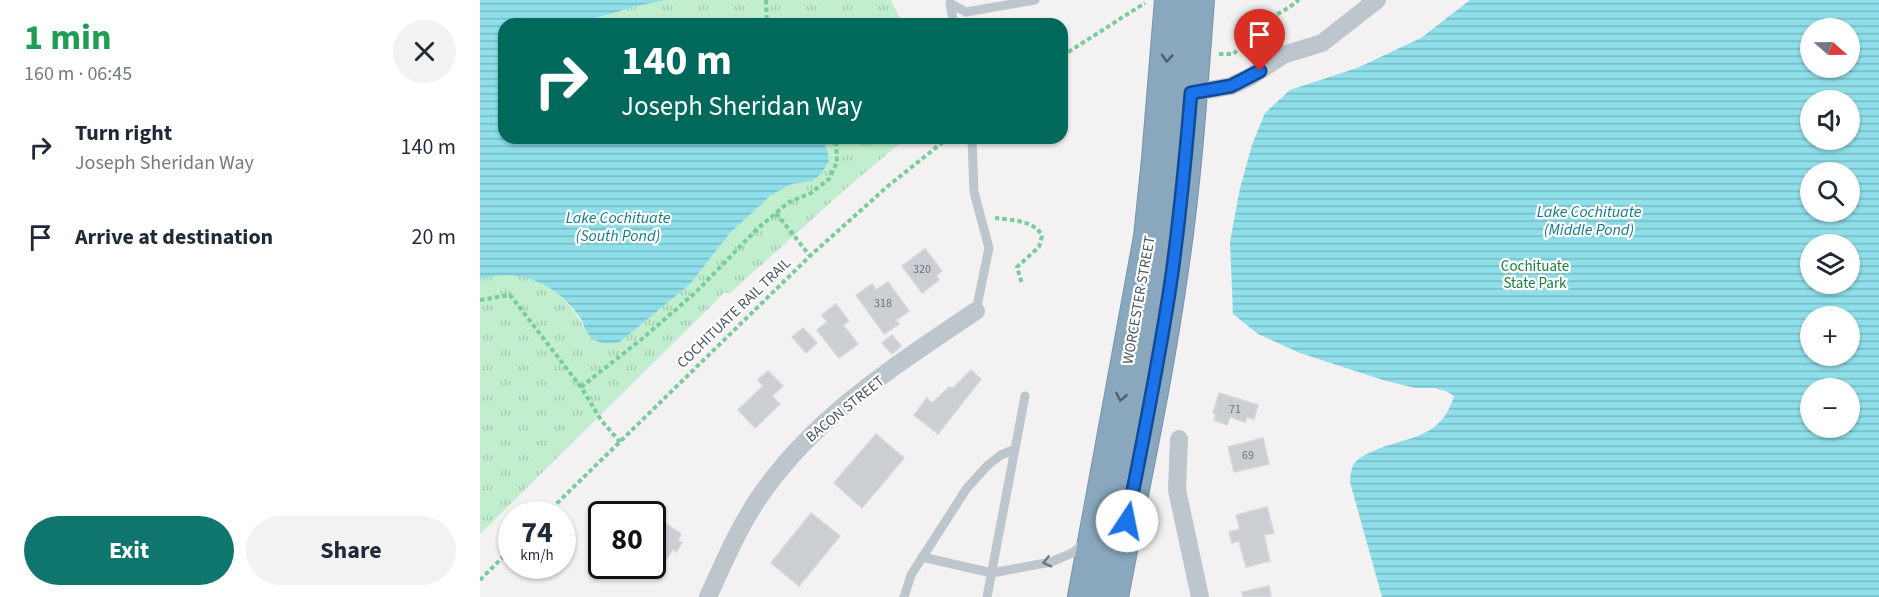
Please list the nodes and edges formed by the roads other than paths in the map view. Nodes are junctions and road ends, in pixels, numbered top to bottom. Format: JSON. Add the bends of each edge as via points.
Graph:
{"nodes":[{"id":1,"x":1035,"y":0,"type":"edge"},
{"id":2,"x":1171,"y":0,"type":"edge"},
{"id":3,"x":1198,"y":0,"type":"edge"},
{"id":4,"x":1377,"y":0,"type":"edge"},
{"id":5,"x":950,"y":2,"type":"edge"},
{"id":6,"x":953,"y":18,"type":"edge"},
{"id":7,"x":1191,"y":93,"type":"junction"},
{"id":8,"x":972,"y":144,"type":"edge"},
{"id":9,"x":976,"y":311,"type":"joint"},
{"id":10,"x":1025,"y":396,"type":"dead end"},
{"id":11,"x":1179,"y":439,"type":"dead end"},
{"id":12,"x":1015,"y":449,"type":"junction"},
{"id":13,"x":1095,"y":535,"type":"junction"},
{"id":14,"x":922,"y":557,"type":"junction"},
{"id":15,"x":992,"y":573,"type":"junction"},
{"id":16,"x":708,"y":597,"type":"edge"},
{"id":17,"x":904,"y":597,"type":"edge"},
{"id":18,"x":987,"y":597,"type":"edge"},
{"id":19,"x":1084,"y":597,"type":"edge"},
{"id":20,"x":1112,"y":597,"type":"edge"},
{"id":21,"x":1200,"y":597,"type":"edge"}],
"edges":[{"from":1,"to":5,"type":"lane","via":[[966,12]]},
{"from":2,"to":13,"type":"highway","name":"WORCESTER STREET","one_way":true,"via":[[1150,237]]},
{"from":3,"to":7,"type":"highway","name":"WORCESTER STREET"},
{"from":4,"to":7,"type":"street","via":[[1322,43],[1283,55],[1231,86]]},
{"from":5,"to":6,"type":"lane"},
{"from":7,"to":20,"type":"highway","name":"WORCESTER STREET","via":[[1170,286]]},
{"from":8,"to":9,"type":"lane","via":[[973,184],[989,253]]},
{"from":9,"to":16,"type":"street","name":"BACON STREET","via":[[851,400],[803,442],[749,513]]},
{"from":10,"to":12,"type":"lane"},
{"from":11,"to":21,"type":"street","via":[[1177,490]]},
{"from":12,"to":14,"type":"lane","via":[[1001,455],[977,476]]},
{"from":12,"to":15,"type":"lane"},
{"from":13,"to":15,"type":"lane","one_way":true,"via":[[1062,558]]},
{"from":13,"to":19,"type":"highway","name":"WORCESTER STREET"},
{"from":14,"to":15,"type":"lane"},
{"from":14,"to":17,"type":"lane"},
{"from":15,"to":18,"type":"lane"}]}
